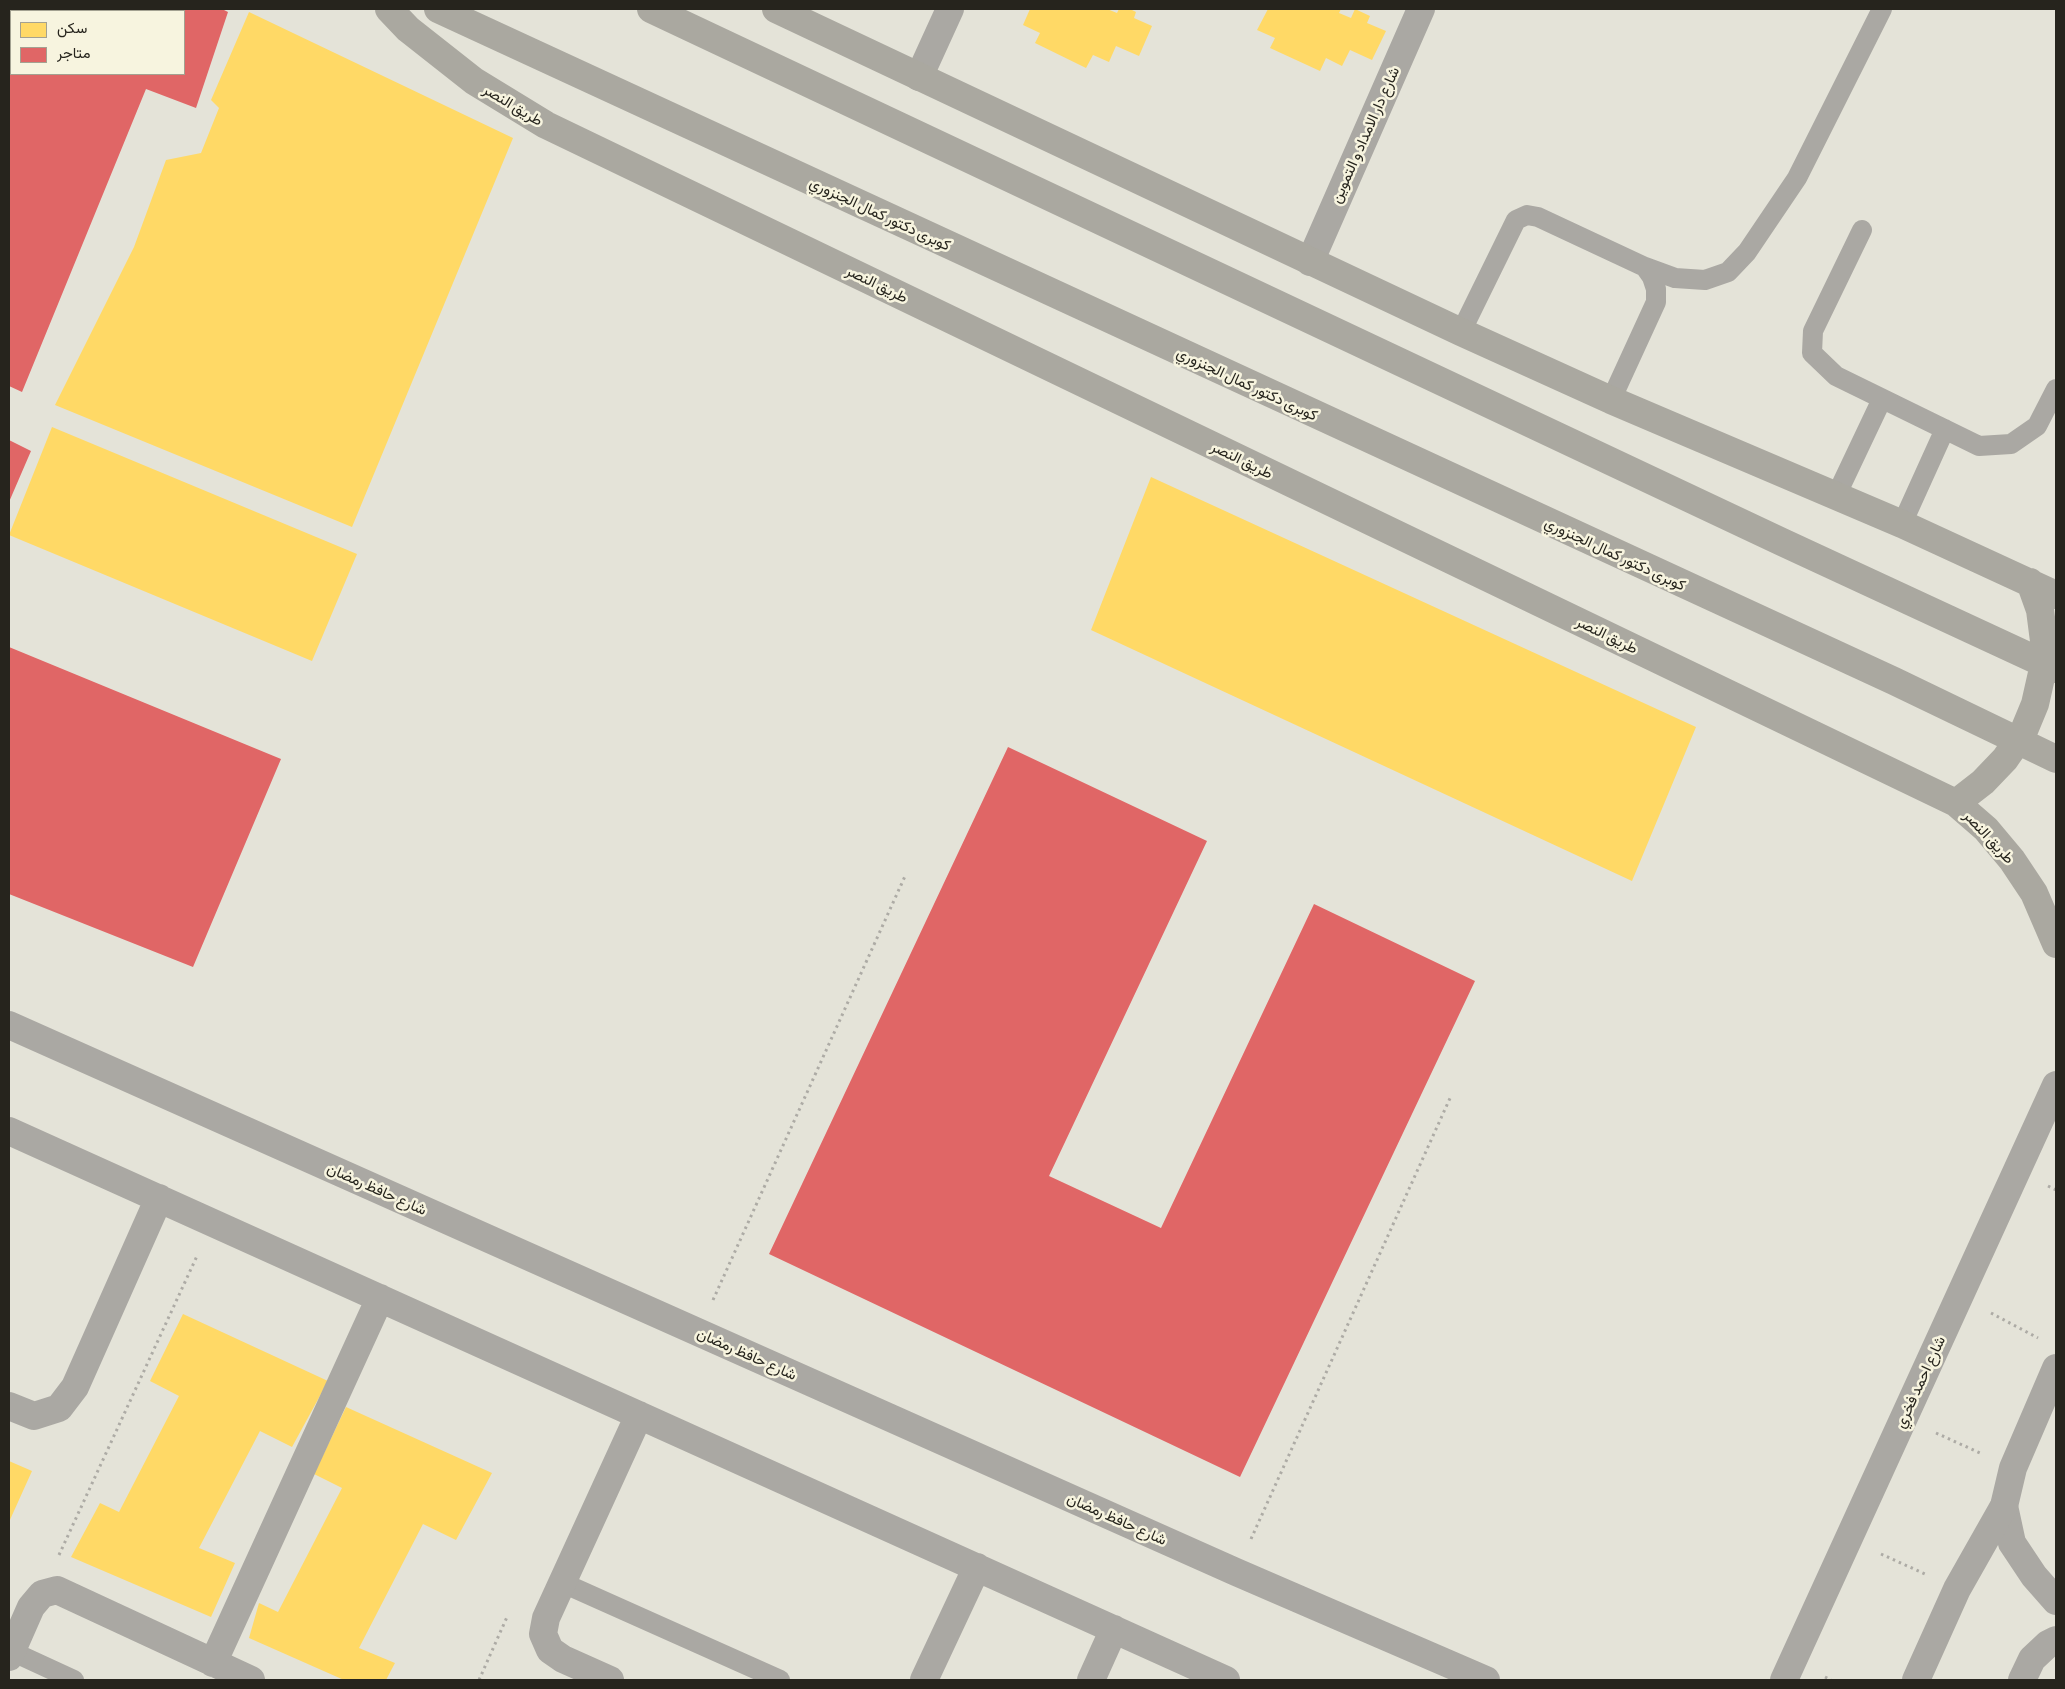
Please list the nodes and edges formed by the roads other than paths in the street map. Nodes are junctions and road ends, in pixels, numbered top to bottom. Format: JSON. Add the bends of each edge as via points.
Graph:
{"nodes":[{"id":1,"x":389,"y":9,"type":"edge"},
{"id":2,"x":650,"y":9,"type":"edge"},
{"id":3,"x":776,"y":9,"type":"edge"},
{"id":4,"x":950,"y":9,"type":"edge"},
{"id":5,"x":1421,"y":9,"type":"edge"},
{"id":6,"x":1882,"y":9,"type":"edge"},
{"id":7,"x":441,"y":10,"type":"edge"},
{"id":8,"x":919,"y":77,"type":"junction"},
{"id":9,"x":1862,"y":230,"type":"dead end"},
{"id":10,"x":1310,"y":262,"type":"junction"},
{"id":11,"x":1645,"y":267,"type":"junction"},
{"id":12,"x":1461,"y":332,"type":"junction"},
{"id":13,"x":2056,"y":389,"type":"edge"},
{"id":14,"x":1882,"y":399,"type":"junction"},
{"id":15,"x":1611,"y":400,"type":"junction"},
{"id":16,"x":1945,"y":429,"type":"junction"},
{"id":17,"x":1836,"y":496,"type":"junction"},
{"id":18,"x":1902,"y":524,"type":"junction"},
{"id":19,"x":2030,"y":582,"type":"junction"},
{"id":20,"x":2056,"y":595,"type":"edge"},
{"id":21,"x":2056,"y":669,"type":"edge"},
{"id":22,"x":2056,"y":759,"type":"edge"},
{"id":23,"x":1956,"y":803,"type":"junction"},
{"id":24,"x":2056,"y":944,"type":"edge"},
{"id":25,"x":9,"y":1025,"type":"edge"},
{"id":26,"x":2056,"y":1085,"type":"edge"},
{"id":27,"x":9,"y":1130,"type":"edge"},
{"id":28,"x":159,"y":1198,"type":"junction"},
{"id":29,"x":380,"y":1298,"type":"junction"},
{"id":30,"x":2056,"y":1368,"type":"edge"},
{"id":31,"x":9,"y":1406,"type":"edge"},
{"id":32,"x":639,"y":1415,"type":"junction"},
{"id":33,"x":2004,"y":1506,"type":"junction"},
{"id":34,"x":977,"y":1567,"type":"junction"},
{"id":35,"x":563,"y":1583,"type":"junction"},
{"id":36,"x":2056,"y":1601,"type":"edge"},
{"id":37,"x":1114,"y":1629,"type":"junction"},
{"id":38,"x":2056,"y":1640,"type":"edge"},
{"id":39,"x":10,"y":1654,"type":"edge"},
{"id":40,"x":213,"y":1663,"type":"junction"},
{"id":41,"x":74,"y":1680,"type":"edge"},
{"id":42,"x":251,"y":1680,"type":"edge"},
{"id":43,"x":610,"y":1680,"type":"edge"},
{"id":44,"x":780,"y":1680,"type":"edge"},
{"id":45,"x":924,"y":1680,"type":"edge"},
{"id":46,"x":1091,"y":1680,"type":"edge"},
{"id":47,"x":1226,"y":1680,"type":"edge"},
{"id":48,"x":1486,"y":1680,"type":"edge"},
{"id":49,"x":1784,"y":1680,"type":"edge"},
{"id":50,"x":1916,"y":1680,"type":"edge"},
{"id":51,"x":2022,"y":1680,"type":"edge"}],
"edges":[{"from":1,"to":23,"type":"highway","name":"طريق النصر","via":[[408,29],[474,81],[546,125]]},
{"from":2,"to":21,"type":"highway"},
{"from":3,"to":8,"type":"highway"},
{"from":4,"to":8,"type":"street"},
{"from":5,"to":10,"type":"street","name":"شارع دار الامداد و التموين"},
{"from":6,"to":11,"type":"lane","via":[[1797,178],[1747,252],[1728,272],[1705,280],[1675,278]]},
{"from":7,"to":22,"type":"highway","name":"كوبرى دكتور كمال الجنزوري","via":[[1894,681]]},
{"from":8,"to":10,"type":"highway"},
{"from":9,"to":14,"type":"lane","via":[[1813,331],[1812,353],[1836,376]]},
{"from":10,"to":12,"type":"highway"},
{"from":11,"to":12,"type":"lane","via":[[1538,217],[1527,216],[1516,220]]},
{"from":11,"to":15,"type":"lane","via":[[1656,289],[1656,302]]},
{"from":12,"to":15,"type":"highway"},
{"from":13,"to":16,"type":"lane","via":[[2037,426],[2011,444],[1979,446]]},
{"from":14,"to":16,"type":"lane"},
{"from":14,"to":17,"type":"lane"},
{"from":15,"to":17,"type":"highway"},
{"from":16,"to":18,"type":"lane"},
{"from":17,"to":18,"type":"highway"},
{"from":18,"to":19,"type":"highway"},
{"from":19,"to":20,"type":"highway"},
{"from":19,"to":23,"type":"highway","via":[[2040,610],[2044,641],[2042,673],[2035,704],[2023,733],[2005,759]]},
{"from":23,"to":24,"type":"highway","name":"طريق النصر","via":[[1986,829],[2012,860],[2034,893]]},
{"from":25,"to":48,"type":"street","name":"شارع حافظ رمضان","via":[[1236,1572]]},
{"from":26,"to":49,"type":"street","name":"شارع احمد فخري"},
{"from":27,"to":28,"type":"street"},
{"from":28,"to":29,"type":"street"},
{"from":28,"to":31,"type":"street","via":[[75,1387],[59,1408],[34,1416]]},
{"from":29,"to":32,"type":"street"},
{"from":29,"to":40,"type":"street"},
{"from":30,"to":33,"type":"street","via":[[2013,1468]]},
{"from":32,"to":34,"type":"street"},
{"from":32,"to":35,"type":"street"},
{"from":33,"to":36,"type":"street","via":[[2012,1543]]},
{"from":33,"to":50,"type":"street","via":[[1957,1589]]},
{"from":34,"to":37,"type":"street"},
{"from":34,"to":45,"type":"street"},
{"from":35,"to":43,"type":"street","via":[[546,1618],[543,1634],[550,1650]]},
{"from":35,"to":44,"type":"lane"},
{"from":37,"to":46,"type":"street"},
{"from":37,"to":47,"type":"street"},
{"from":38,"to":51,"type":"street","via":[[2032,1659]]},
{"from":39,"to":40,"type":"street","via":[[31,1607],[42,1594],[57,1590]]},
{"from":39,"to":41,"type":"lane"},
{"from":40,"to":42,"type":"street"}]}
